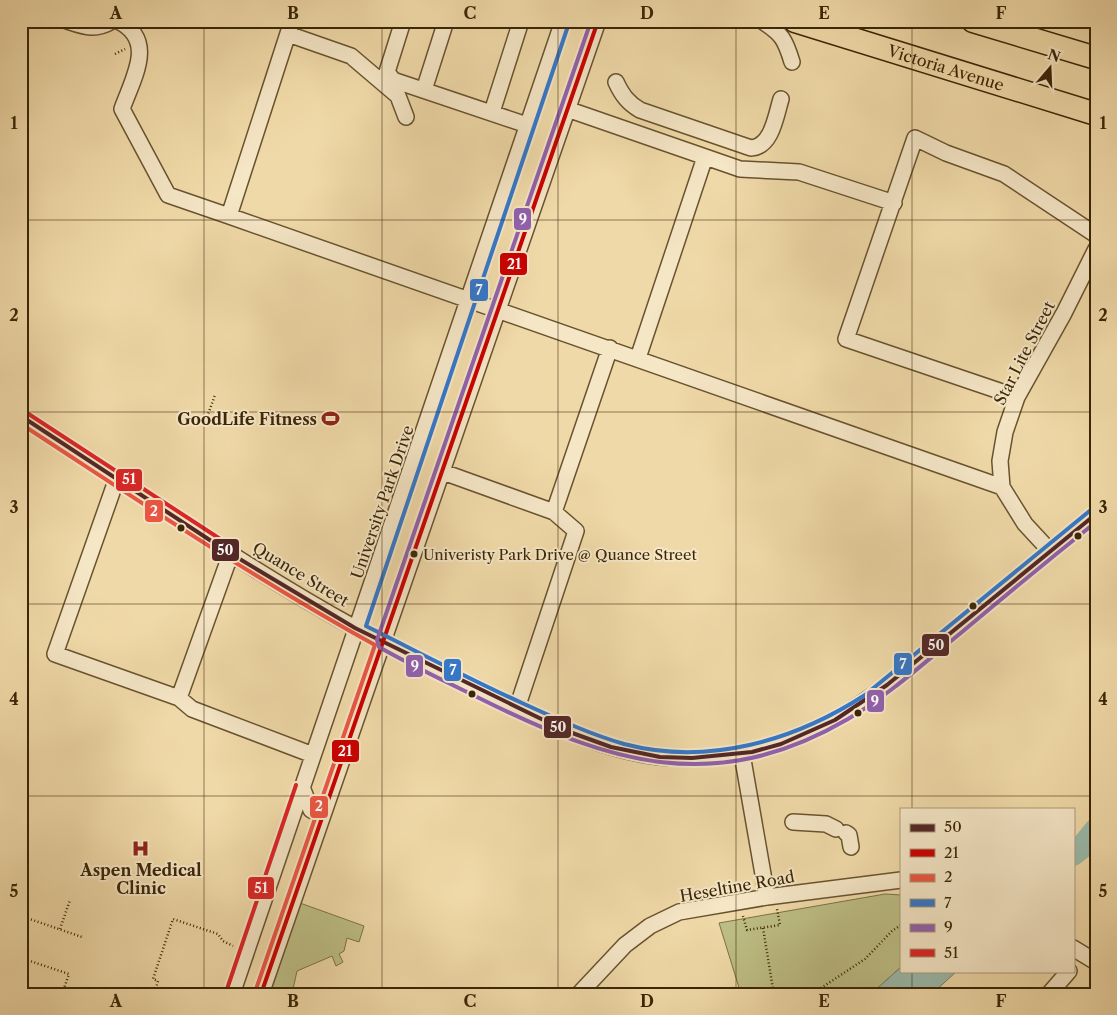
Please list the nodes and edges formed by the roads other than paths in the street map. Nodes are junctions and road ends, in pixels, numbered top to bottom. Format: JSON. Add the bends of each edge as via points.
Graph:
{"nodes":[{"id":1,"x":67,"y":21,"type":"edge"},
{"id":2,"x":112,"y":21,"type":"edge"},
{"id":3,"x":118,"y":21,"type":"edge"},
{"id":4,"x":404,"y":21,"type":"edge"},
{"id":5,"x":446,"y":21,"type":"edge"},
{"id":6,"x":521,"y":21,"type":"edge"},
{"id":7,"x":563,"y":21,"type":"edge"},
{"id":8,"x":598,"y":21,"type":"edge"},
{"id":9,"x":762,"y":21,"type":"edge"},
{"id":10,"x":795,"y":21,"type":"edge"},
{"id":11,"x":973,"y":21,"type":"edge"},
{"id":12,"x":290,"y":28,"type":"edge"},
{"id":13,"x":1096,"y":58,"type":"edge"},
{"id":14,"x":792,"y":62,"type":"dead end"},
{"id":15,"x":616,"y":82,"type":"dead end"},
{"id":16,"x":424,"y":90,"type":"junction"},
{"id":17,"x":781,"y":99,"type":"dead end"},
{"id":18,"x":1073,"y":107,"type":"junction"},
{"id":19,"x":567,"y":110,"type":"junction"},
{"id":20,"x":492,"y":112,"type":"junction"},
{"id":21,"x":1096,"y":114,"type":"edge"},
{"id":22,"x":406,"y":118,"type":"dead end"},
{"id":23,"x":527,"y":125,"type":"junction"},
{"id":24,"x":1096,"y":126,"type":"edge"},
{"id":25,"x":705,"y":157,"type":"junction"},
{"id":26,"x":894,"y":203,"type":"junction"},
{"id":27,"x":229,"y":216,"type":"junction"},
{"id":28,"x":1096,"y":235,"type":"edge"},
{"id":29,"x":1096,"y":249,"type":"edge"},
{"id":30,"x":469,"y":300,"type":"junction"},
{"id":31,"x":498,"y":310,"type":"junction"},
{"id":32,"x":610,"y":348,"type":"junction"},
{"id":33,"x":638,"y":358,"type":"junction"},
{"id":34,"x":1017,"y":397,"type":"junction"},
{"id":35,"x":21,"y":416,"type":"edge"},
{"id":36,"x":443,"y":472,"type":"junction"},
{"id":37,"x":117,"y":478,"type":"junction"},
{"id":38,"x":1002,"y":487,"type":"junction"},
{"id":39,"x":554,"y":512,"type":"junction"},
{"id":40,"x":1096,"y":514,"type":"edge"},
{"id":41,"x":1050,"y":551,"type":"junction"},
{"id":42,"x":231,"y":552,"type":"junction"},
{"id":43,"x":358,"y":629,"type":"junction"},
{"id":44,"x":383,"y":642,"type":"junction"},
{"id":45,"x":179,"y":698,"type":"junction"},
{"id":46,"x":517,"y":708,"type":"junction"},
{"id":47,"x":742,"y":754,"type":"junction"},
{"id":48,"x":313,"y":755,"type":"junction"},
{"id":49,"x":302,"y":787,"type":"junction"},
{"id":50,"x":323,"y":815,"type":"junction"},
{"id":51,"x":793,"y":822,"type":"dead end"},
{"id":52,"x":844,"y":836,"type":"dead end"},
{"id":53,"x":900,"y":880,"type":"edge"},
{"id":54,"x":771,"y":897,"type":"junction"},
{"id":55,"x":1084,"y":955,"type":"edge"},
{"id":56,"x":1074,"y":965,"type":"edge"},
{"id":57,"x":1068,"y":972,"type":"edge"},
{"id":58,"x":232,"y":994,"type":"edge"},
{"id":59,"x":261,"y":994,"type":"edge"},
{"id":60,"x":579,"y":994,"type":"edge"},
{"id":61,"x":1049,"y":994,"type":"edge"}],
"edges":[{"from":1,"to":2,"type":"street","via":[[90,29]]},
{"from":3,"to":27,"type":"street","via":[[130,27],[140,42],[140,55],[122,109],[168,195]]},
{"from":4,"to":16,"type":"street","via":[[387,72],[393,80]]},
{"from":5,"to":16,"type":"street"},
{"from":6,"to":20,"type":"street"},
{"from":7,"to":23,"type":"street","name":"University Park Drive"},
{"from":8,"to":19,"type":"street"},
{"from":9,"to":14,"type":"street","via":[[780,32]]},
{"from":10,"to":18,"type":"highway","name":"Victoria Avenue"},
{"from":11,"to":13,"type":"highway"},
{"from":12,"to":22,"type":"street","via":[[351,56],[398,96]]},
{"from":12,"to":27,"type":"street"},
{"from":15,"to":17,"type":"street","via":[[621,94],[640,110],[751,148],[763,144],[768,137]]},
{"from":16,"to":20,"type":"street"},
{"from":18,"to":21,"type":"highway","name":"Victoria Avenue"},
{"from":18,"to":24,"type":"highway"},
{"from":19,"to":25,"type":"street"},
{"from":19,"to":31,"type":"street"},
{"from":20,"to":23,"type":"street"},
{"from":23,"to":30,"type":"street","name":"University Park Drive"},
{"from":25,"to":26,"type":"street","via":[[740,169],[799,172]]},
{"from":25,"to":33,"type":"street"},
{"from":26,"to":28,"type":"street","via":[[916,138],[946,153],[1004,174]]},
{"from":26,"to":34,"type":"street","via":[[846,338]]},
{"from":27,"to":30,"type":"street"},
{"from":29,"to":34,"type":"street","name":"Star Lite Street"},
{"from":30,"to":31,"type":"street"},
{"from":30,"to":43,"type":"street","name":"University Park Drive"},
{"from":31,"to":32,"type":"street"},
{"from":31,"to":36,"type":"street"},
{"from":32,"to":33,"type":"street"},
{"from":32,"to":39,"type":"street"},
{"from":33,"to":38,"type":"street"},
{"from":34,"to":38,"type":"street","name":"Star Lite Street","via":[[1005,432],[1000,461]]},
{"from":35,"to":37,"type":"street","name":"Quance Street"},
{"from":36,"to":39,"type":"street"},
{"from":36,"to":44,"type":"street"},
{"from":37,"to":42,"type":"street","name":"Quance Street"},
{"from":37,"to":45,"type":"street","via":[[55,654]]},
{"from":38,"to":41,"type":"street","name":"Star Lite Street","via":[[1025,524]]},
{"from":39,"to":46,"type":"street","via":[[576,531]]},
{"from":40,"to":41,"type":"street","name":"Quance Street"},
{"from":41,"to":47,"type":"street","name":"Quance Street","via":[[856,709],[807,735]]},
{"from":42,"to":43,"type":"street","name":"Quance Street"},
{"from":42,"to":45,"type":"street"},
{"from":43,"to":44,"type":"street","name":"Quance Street"},
{"from":43,"to":48,"type":"street","name":"University Park Drive"},
{"from":44,"to":46,"type":"street","name":"Quance Street"},
{"from":44,"to":50,"type":"street"},
{"from":45,"to":48,"type":"street","via":[[192,709]]},
{"from":46,"to":47,"type":"street","name":"Quance Street","via":[[596,742],[631,752],[698,758]]},
{"from":47,"to":54,"type":"street"},
{"from":48,"to":49,"type":"street","name":"University Park Drive"},
{"from":49,"to":50,"type":"street","via":[[311,810]]},
{"from":49,"to":58,"type":"street","name":"University Park Drive"},
{"from":50,"to":59,"type":"street"},
{"from":51,"to":52,"type":"street","via":[[826,824]]},
{"from":53,"to":54,"type":"street","name":"Heseltine Road"},
{"from":54,"to":60,"type":"street","name":"Heseltine Road","via":[[679,912],[650,926],[624,945]]},
{"from":55,"to":56,"type":"street"},
{"from":57,"to":61,"type":"street"}]}
